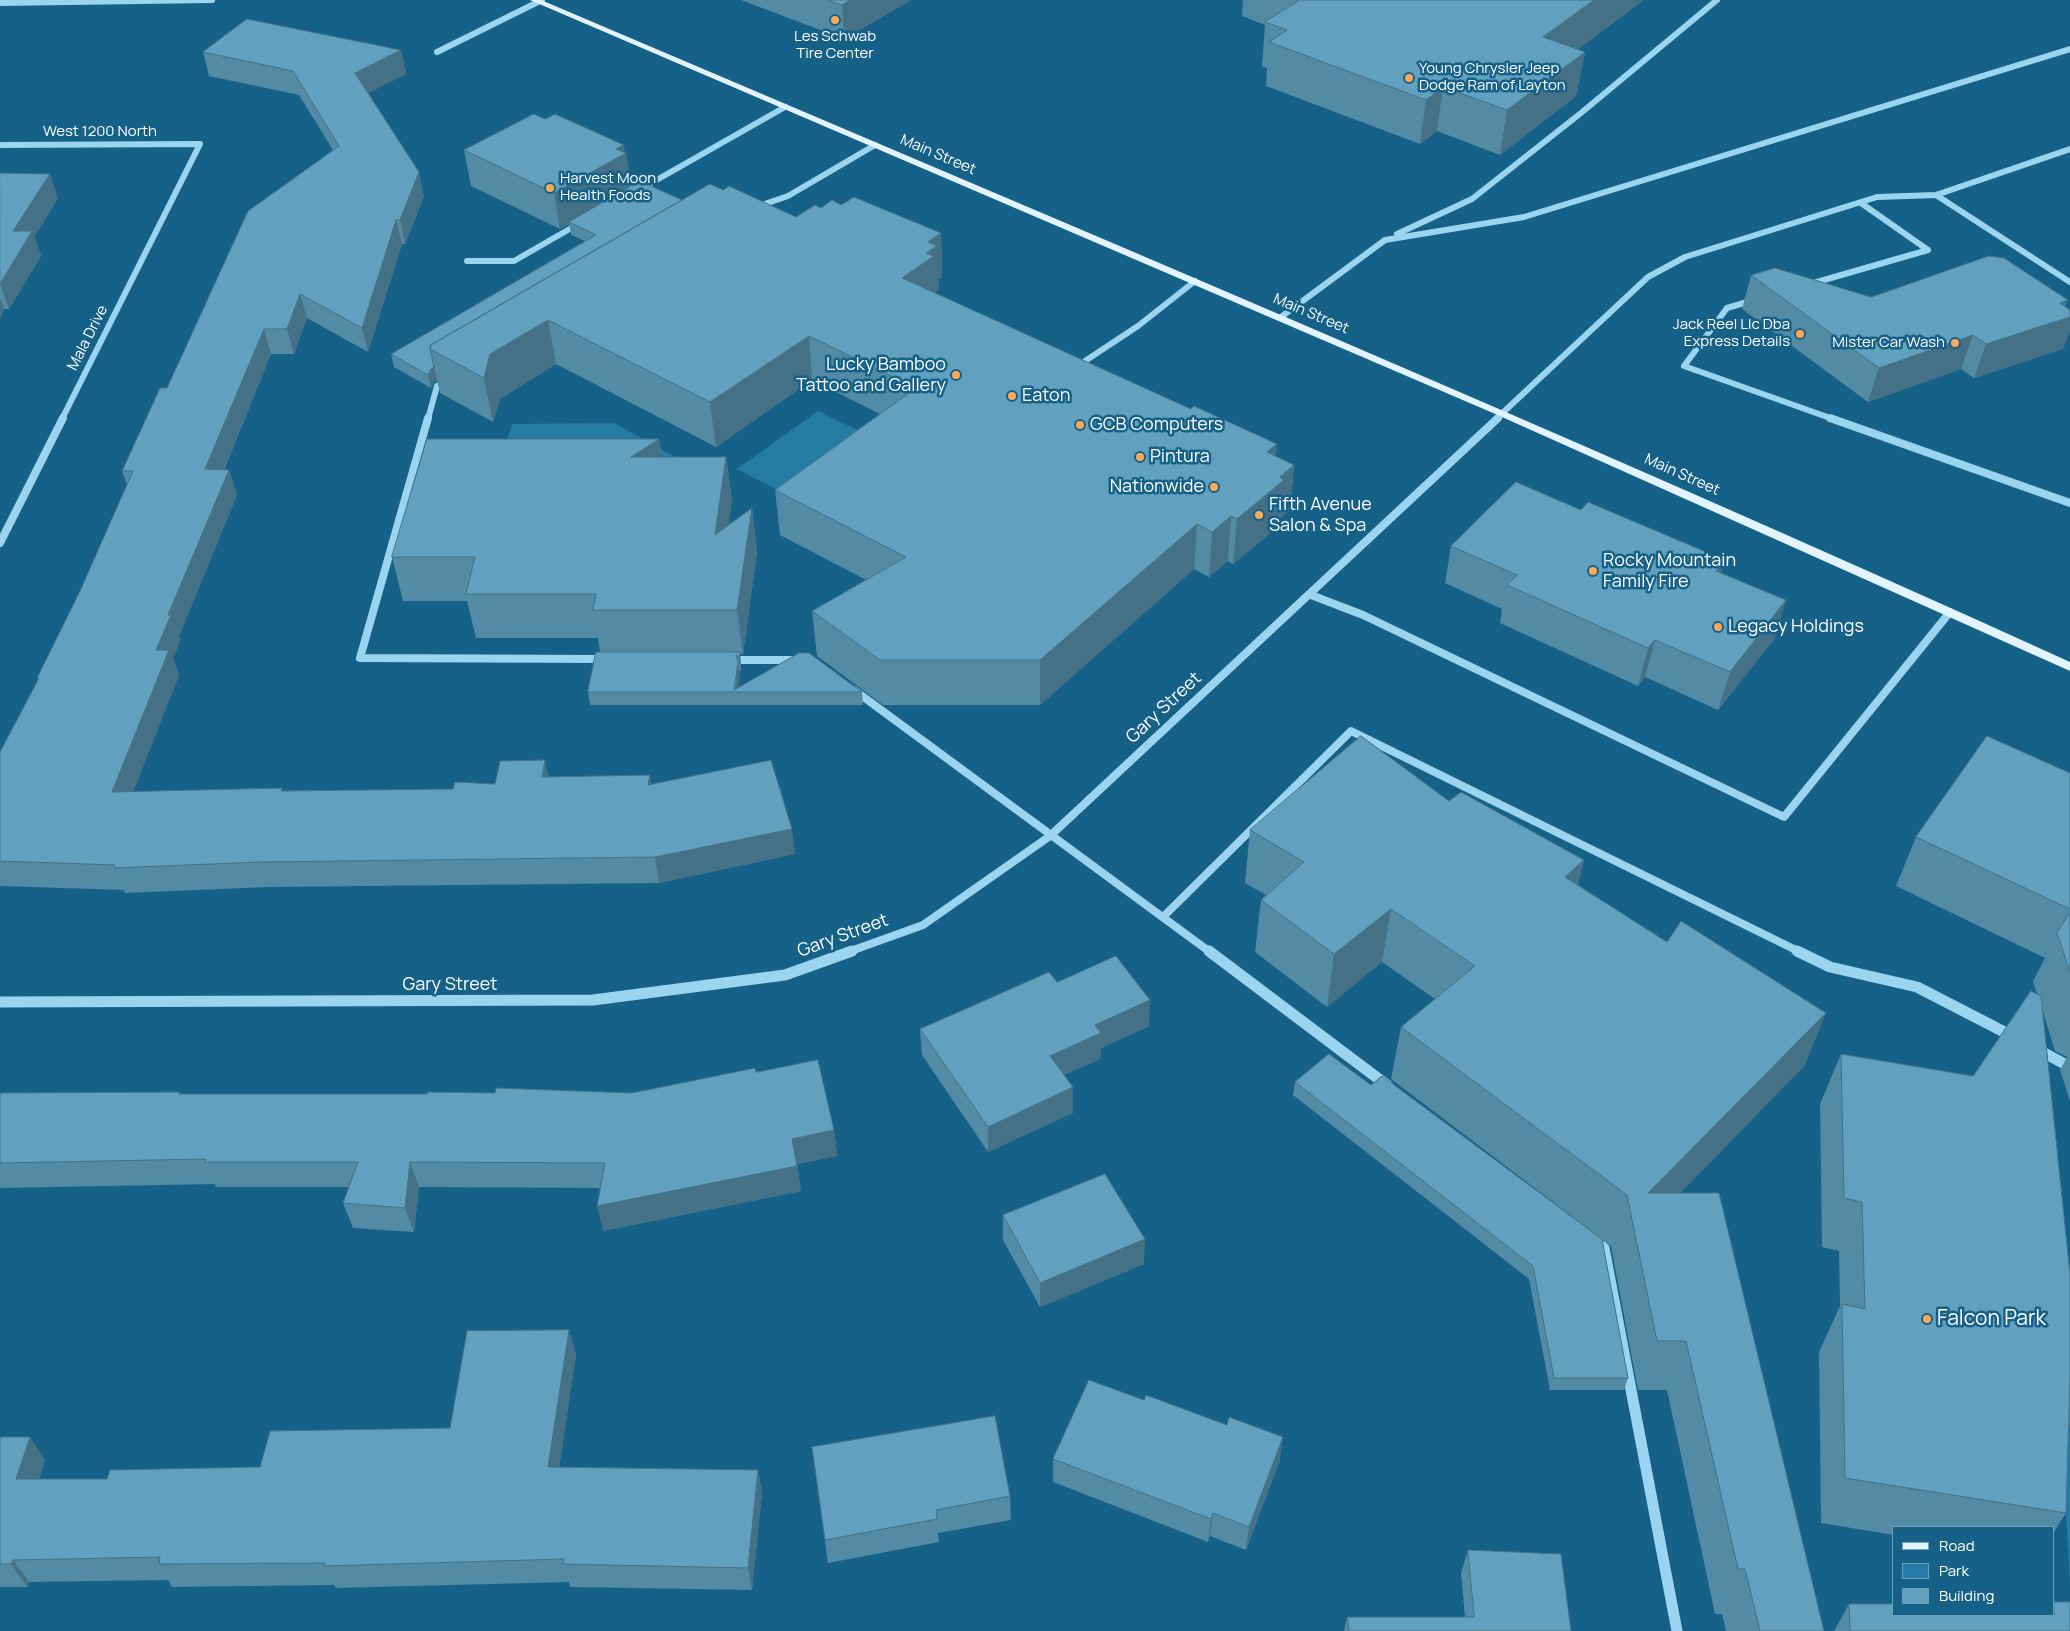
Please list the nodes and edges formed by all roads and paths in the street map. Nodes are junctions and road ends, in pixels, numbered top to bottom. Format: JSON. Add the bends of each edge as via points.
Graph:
{"nodes":[{"id":1,"x":207,"y":0,"type":"edge"},
{"id":2,"x":212,"y":0,"type":"edge"},
{"id":3,"x":1717,"y":0,"type":"edge"},
{"id":4,"x":538,"y":1,"type":"edge"},
{"id":5,"x":0,"y":3,"type":"edge"},
{"id":6,"x":2070,"y":49,"type":"edge"},
{"id":7,"x":437,"y":52,"type":"dead end"},
{"id":8,"x":785,"y":107,"type":"junction"},
{"id":9,"x":0,"y":144,"type":"edge"},
{"id":10,"x":200,"y":144,"type":"joint"},
{"id":11,"x":874,"y":145,"type":"junction"},
{"id":12,"x":2070,"y":149,"type":"edge"},
{"id":13,"x":633,"y":194,"type":"edge"},
{"id":14,"x":1936,"y":195,"type":"junction"},
{"id":15,"x":1860,"y":203,"type":"junction"},
{"id":16,"x":745,"y":210,"type":"edge"},
{"id":17,"x":590,"y":218,"type":"edge"},
{"id":18,"x":1385,"y":240,"type":"junction"},
{"id":19,"x":467,"y":261,"type":"dead end"},
{"id":20,"x":1195,"y":281,"type":"junction"},
{"id":21,"x":2070,"y":282,"type":"edge"},
{"id":22,"x":1804,"y":286,"type":"edge"},
{"id":23,"x":1765,"y":297,"type":"edge"},
{"id":24,"x":1281,"y":318,"type":"junction"},
{"id":25,"x":1085,"y":361,"type":"edge"},
{"id":26,"x":454,"y":376,"type":"edge"},
{"id":27,"x":1504,"y":413,"type":"junction"},
{"id":28,"x":2070,"y":503,"type":"edge"},
{"id":29,"x":0,"y":543,"type":"edge"},
{"id":30,"x":1310,"y":595,"type":"junction"},
{"id":31,"x":1950,"y":612,"type":"junction"},
{"id":32,"x":616,"y":659,"type":"edge"},
{"id":33,"x":724,"y":660,"type":"edge"},
{"id":34,"x":802,"y":660,"type":"edge"},
{"id":35,"x":2070,"y":667,"type":"edge"},
{"id":36,"x":844,"y":683,"type":"edge"},
{"id":37,"x":1050,"y":836,"type":"junction"},
{"id":38,"x":1163,"y":917,"type":"junction"},
{"id":39,"x":0,"y":1002,"type":"edge"},
{"id":40,"x":2070,"y":1067,"type":"edge"},
{"id":41,"x":1399,"y":1094,"type":"edge"},
{"id":42,"x":1588,"y":1236,"type":"edge"},
{"id":43,"x":1677,"y":1631,"type":"edge"}],
"edges":[{"from":1,"to":2,"type":"street"},
{"from":1,"to":5,"type":"street"},
{"from":3,"to":18,"type":"street","via":[[1472,199]]},
{"from":4,"to":7,"type":"street"},
{"from":4,"to":8,"type":"main road","name":"Main Street"},
{"from":6,"to":18,"type":"street","via":[[1524,217]]},
{"from":8,"to":11,"type":"main road","name":"Main Street"},
{"from":8,"to":13,"type":"street"},
{"from":9,"to":10,"type":"street","name":"West 1200 North"},
{"from":10,"to":29,"type":"street","name":"Mala Drive"},
{"from":11,"to":16,"type":"street","via":[[788,196]]},
{"from":11,"to":20,"type":"main road","name":"Main Street"},
{"from":12,"to":14,"type":"street"},
{"from":14,"to":15,"type":"street","via":[[1877,197]]},
{"from":14,"to":21,"type":"street"},
{"from":15,"to":22,"type":"street","via":[[1928,250]]},
{"from":15,"to":27,"type":"street","via":[[1685,257],[1648,277]]},
{"from":17,"to":19,"type":"street","via":[[514,261]]},
{"from":18,"to":24,"type":"street"},
{"from":20,"to":24,"type":"main road","name":"Main Street"},
{"from":20,"to":25,"type":"street","via":[[1138,326]]},
{"from":23,"to":28,"type":"street","via":[[1727,308],[1684,366]]},
{"from":24,"to":27,"type":"main road","name":"Main Street"},
{"from":26,"to":32,"type":"street","via":[[438,386],[360,658]]},
{"from":27,"to":30,"type":"street","name":"Gary Street"},
{"from":27,"to":31,"type":"main road","name":"Main Street"},
{"from":30,"to":31,"type":"street","via":[[1364,615],[1784,816]]},
{"from":30,"to":37,"type":"street","name":"Gary Street"},
{"from":31,"to":35,"type":"main road","name":"Main Street"},
{"from":33,"to":34,"type":"street"},
{"from":36,"to":37,"type":"street"},
{"from":37,"to":38,"type":"street","via":[[1099,868]]},
{"from":37,"to":39,"type":"street","name":"Gary Street","via":[[923,925],[785,975],[593,1000]]},
{"from":38,"to":40,"type":"street","via":[[1351,731],[1830,967],[1917,987]]},
{"from":38,"to":41,"type":"street"},
{"from":42,"to":43,"type":"street","via":[[1604,1248]]}]}
